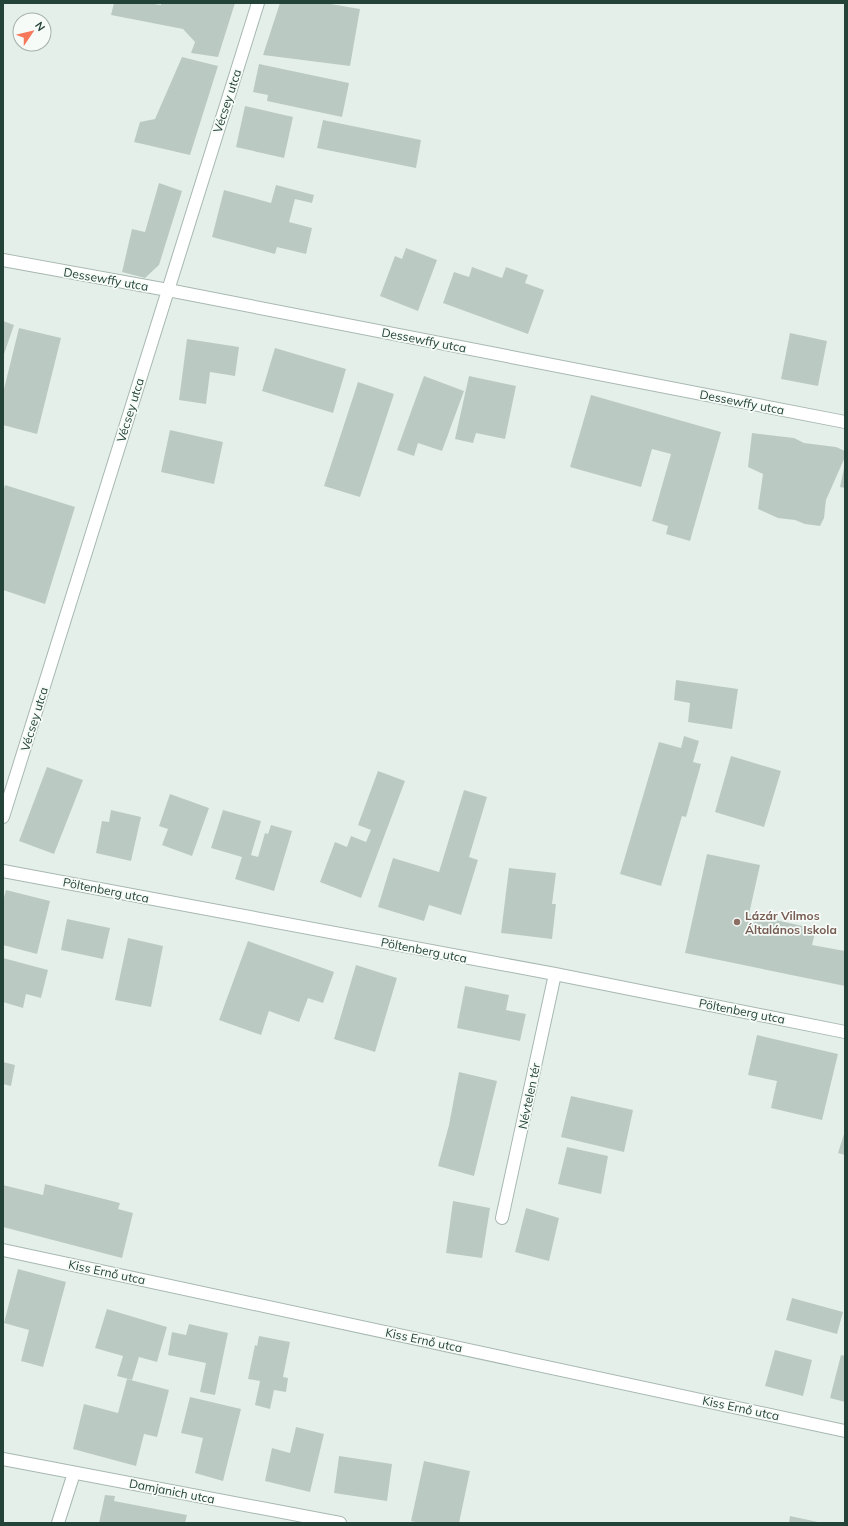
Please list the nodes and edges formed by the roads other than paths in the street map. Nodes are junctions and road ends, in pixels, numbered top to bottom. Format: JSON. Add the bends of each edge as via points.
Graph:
{"nodes":[{"id":1,"x":258,"y":3,"type":"edge"},
{"id":2,"x":3,"y":260,"type":"edge"},
{"id":3,"x":168,"y":290,"type":"junction"},
{"id":4,"x":845,"y":422,"type":"edge"},
{"id":5,"x":3,"y":817,"type":"edge"},
{"id":6,"x":3,"y":871,"type":"edge"},
{"id":7,"x":555,"y":974,"type":"junction"},
{"id":8,"x":845,"y":1032,"type":"edge"},
{"id":9,"x":502,"y":1218,"type":"dead end"},
{"id":10,"x":3,"y":1250,"type":"edge"},
{"id":11,"x":845,"y":1431,"type":"edge"},
{"id":12,"x":3,"y":1459,"type":"edge"},
{"id":13,"x":74,"y":1473,"type":"junction"},
{"id":14,"x":58,"y":1523,"type":"edge"},
{"id":15,"x":340,"y":1523,"type":"edge"}],
"edges":[{"from":1,"to":3,"type":"street","name":"Vécsey utca"},
{"from":2,"to":3,"type":"street","name":"Dessewffy utca"},
{"from":3,"to":4,"type":"street","name":"Dessewffy utca"},
{"from":3,"to":5,"type":"street","name":"Vécsey utca"},
{"from":6,"to":7,"type":"street","name":"Pöltenberg utca"},
{"from":7,"to":8,"type":"street","name":"Pöltenberg utca"},
{"from":7,"to":9,"type":"street","name":"Névtelen tér"},
{"from":10,"to":11,"type":"street","name":"Kiss Ernő utca"},
{"from":12,"to":13,"type":"street","name":"Damjanich utca"},
{"from":13,"to":14,"type":"street"},
{"from":13,"to":15,"type":"street","name":"Damjanich utca"}]}
